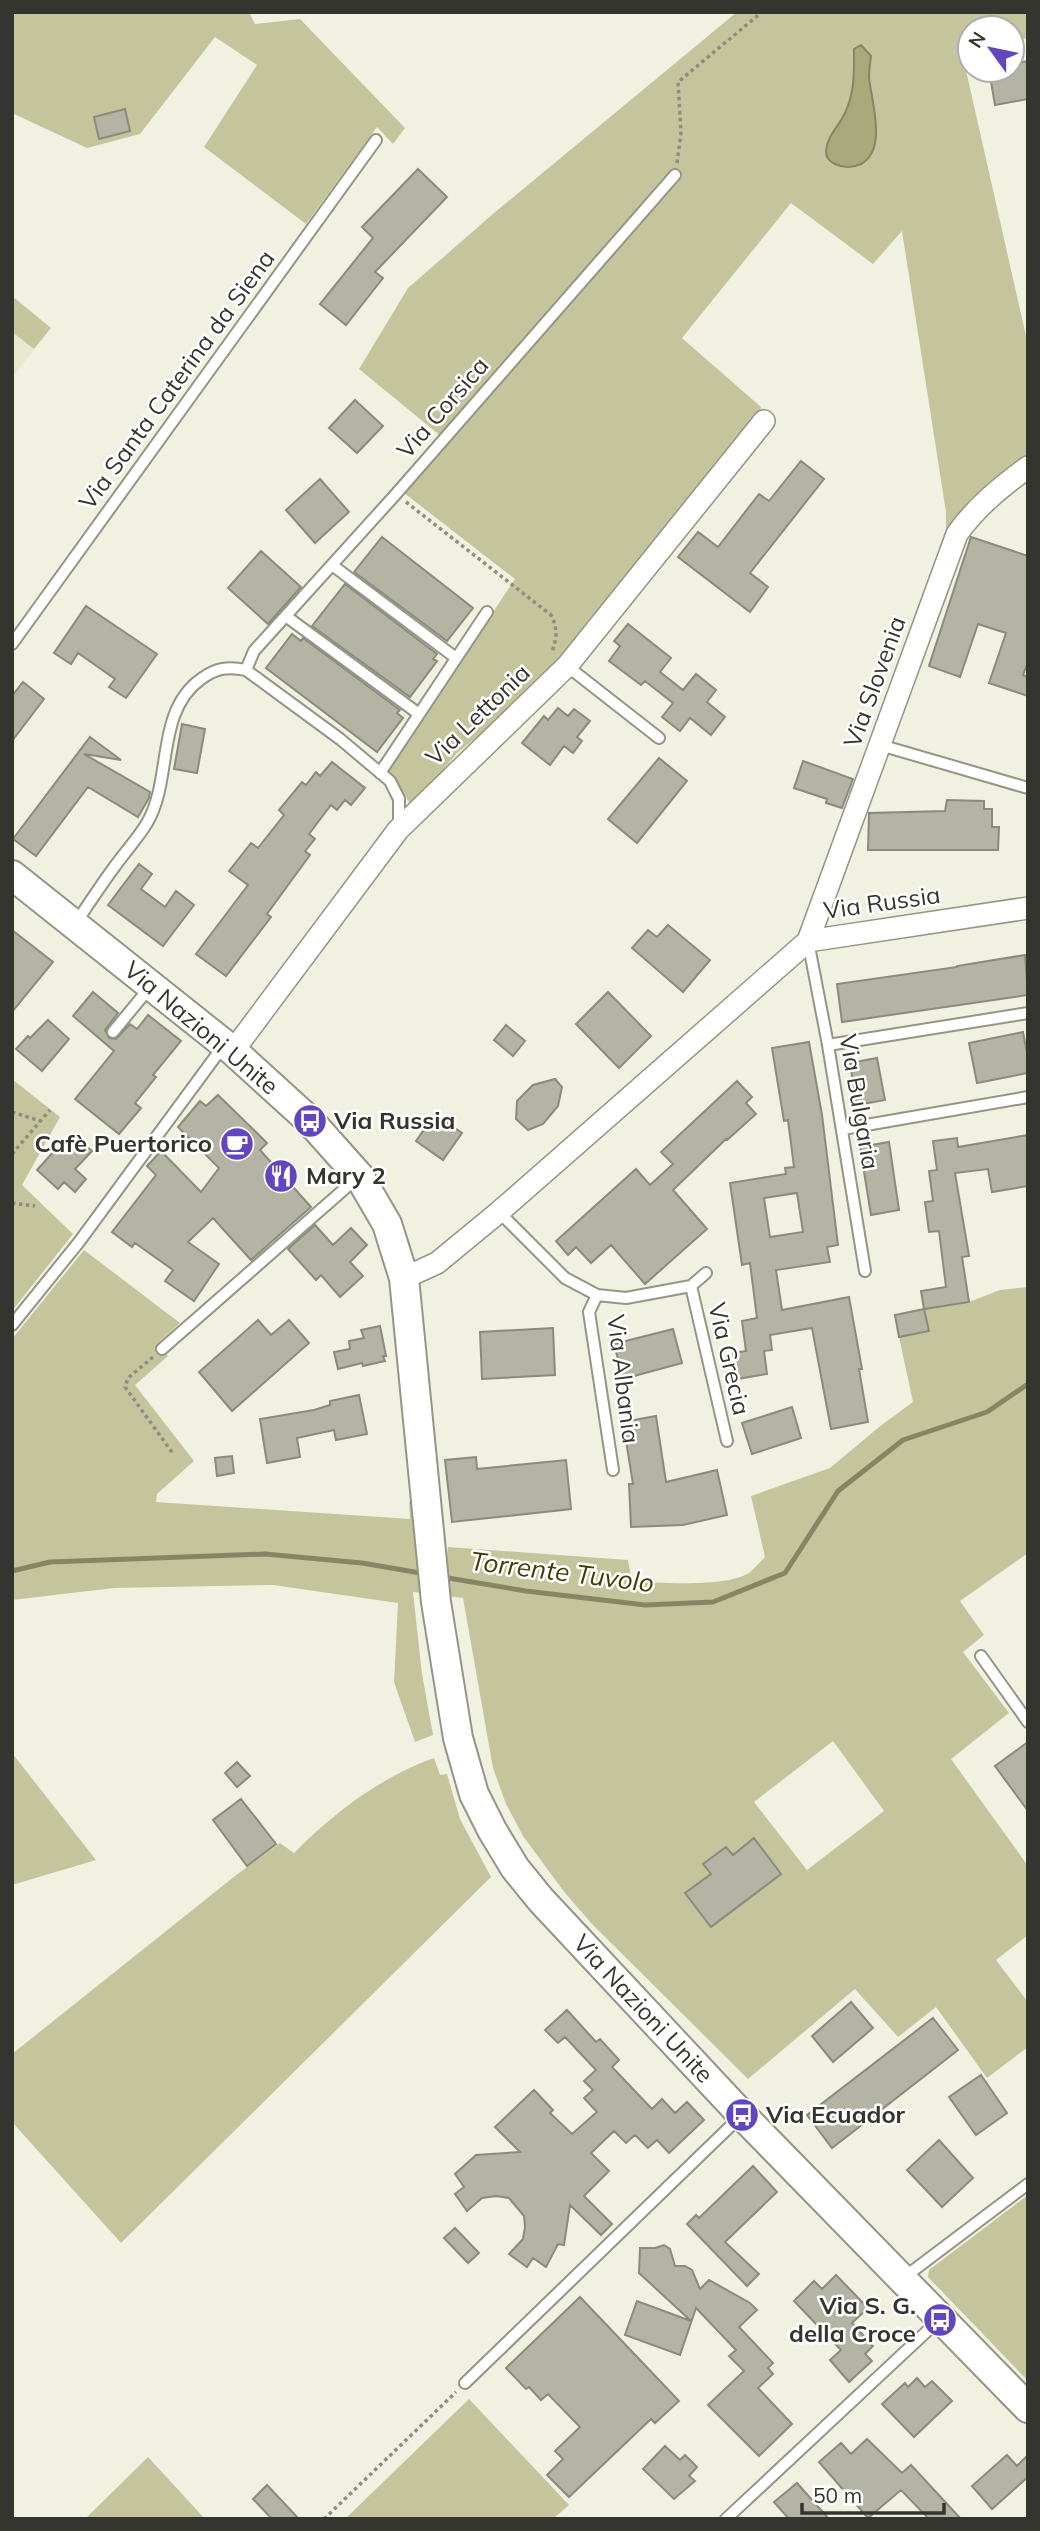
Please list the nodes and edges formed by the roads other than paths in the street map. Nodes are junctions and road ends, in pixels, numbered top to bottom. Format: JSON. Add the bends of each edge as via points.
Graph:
{"nodes":[{"id":1,"x":376,"y":140,"type":"dead end"},
{"id":2,"x":675,"y":175,"type":"road end"},
{"id":3,"x":764,"y":421,"type":"dead end"},
{"id":4,"x":1028,"y":467,"type":"edge"},
{"id":5,"x":332,"y":565,"type":"junction"},
{"id":6,"x":487,"y":611,"type":"dead end"},
{"id":7,"x":287,"y":617,"type":"junction"},
{"id":8,"x":12,"y":644,"type":"edge"},
{"id":9,"x":456,"y":658,"type":"junction"},
{"id":10,"x":558,"y":664,"type":"junction"},
{"id":11,"x":246,"y":670,"type":"junction"},
{"id":12,"x":419,"y":713,"type":"junction"},
{"id":13,"x":659,"y":738,"type":"dead end"},
{"id":14,"x":880,"y":745,"type":"junction"},
{"id":15,"x":380,"y":773,"type":"junction"},
{"id":16,"x":1028,"y":788,"type":"edge"},
{"id":17,"x":398,"y":830,"type":"junction"},
{"id":18,"x":12,"y":875,"type":"edge"},
{"id":19,"x":1028,"y":908,"type":"edge"},
{"id":20,"x":75,"y":924,"type":"junction"},
{"id":21,"x":808,"y":941,"type":"junction"},
{"id":22,"x":152,"y":986,"type":"junction"},
{"id":23,"x":1028,"y":1013,"type":"edge"},
{"id":24,"x":113,"y":1032,"type":"dead end"},
{"id":25,"x":828,"y":1045,"type":"junction"},
{"id":26,"x":229,"y":1048,"type":"junction"},
{"id":27,"x":1028,"y":1097,"type":"edge"},
{"id":28,"x":842,"y":1129,"type":"junction"},
{"id":29,"x":359,"y":1176,"type":"junction"},
{"id":30,"x":499,"y":1212,"type":"junction"},
{"id":31,"x":865,"y":1271,"type":"dead end"},
{"id":32,"x":706,"y":1273,"type":"dead end"},
{"id":33,"x":404,"y":1278,"type":"junction"},
{"id":34,"x":691,"y":1286,"type":"junction"},
{"id":35,"x":597,"y":1295,"type":"junction"},
{"id":36,"x":12,"y":1325,"type":"edge"},
{"id":37,"x":162,"y":1349,"type":"road end"},
{"id":38,"x":727,"y":1441,"type":"dead end"},
{"id":39,"x":614,"y":1469,"type":"dead end"},
{"id":40,"x":981,"y":1656,"type":"dead end"},
{"id":41,"x":1028,"y":1722,"type":"edge"},
{"id":42,"x":742,"y":2115,"type":"junction"},
{"id":43,"x":1028,"y":2184,"type":"edge"},
{"id":44,"x":902,"y":2280,"type":"junction"},
{"id":45,"x":940,"y":2320,"type":"junction"},
{"id":46,"x":465,"y":2383,"type":"road end"},
{"id":47,"x":1028,"y":2408,"type":"edge"},
{"id":48,"x":726,"y":2519,"type":"edge"}],
"edges":[{"from":1,"to":8,"type":"lane","name":"Via Santa Caterina da Siena"},
{"from":2,"to":5,"type":"lane","name":"Via Corsica"},
{"from":3,"to":10,"type":"street","name":"Via Lettonia"},
{"from":4,"to":14,"type":"street","name":"Via Slovenia","via":[[969,517],[957,534]]},
{"from":5,"to":7,"type":"lane","name":"Via Corsica"},
{"from":5,"to":9,"type":"lane"},
{"from":6,"to":9,"type":"lane"},
{"from":7,"to":11,"type":"lane","name":"Via Corsica","via":[[254,651]]},
{"from":7,"to":12,"type":"lane"},
{"from":9,"to":12,"type":"lane"},
{"from":10,"to":13,"type":"lane"},
{"from":10,"to":17,"type":"street","name":"Via Lettonia"},
{"from":11,"to":15,"type":"lane"},
{"from":11,"to":20,"type":"lane","via":[[213,671],[180,702],[168,737],[159,797],[147,822]]},
{"from":12,"to":15,"type":"lane"},
{"from":14,"to":16,"type":"lane"},
{"from":14,"to":21,"type":"street","name":"Via Slovenia"},
{"from":15,"to":17,"type":"lane","via":[[400,799]]},
{"from":17,"to":26,"type":"street","name":"Via Lettonia"},
{"from":18,"to":20,"type":"street","name":"Via Nazioni Unite"},
{"from":19,"to":21,"type":"street","name":"Via Russia"},
{"from":20,"to":22,"type":"street","name":"Via Nazioni Unite"},
{"from":21,"to":25,"type":"lane","name":"Via Bulgaria"},
{"from":21,"to":30,"type":"street","name":"Via Russia"},
{"from":22,"to":24,"type":"lane"},
{"from":22,"to":26,"type":"street","name":"Via Nazioni Unite"},
{"from":23,"to":25,"type":"lane"},
{"from":25,"to":28,"type":"lane","name":"Via Bulgaria"},
{"from":26,"to":29,"type":"street","name":"Via Nazioni Unite","via":[[310,1121]]},
{"from":26,"to":36,"type":"lane"},
{"from":27,"to":28,"type":"lane"},
{"from":28,"to":31,"type":"lane","name":"Via Bulgaria"},
{"from":29,"to":33,"type":"street","name":"Via Nazioni Unite","via":[[387,1224]]},
{"from":29,"to":37,"type":"lane"},
{"from":30,"to":33,"type":"street","name":"Via Russia","via":[[437,1263]]},
{"from":30,"to":35,"type":"lane","via":[[565,1278]]},
{"from":32,"to":34,"type":"lane"},
{"from":33,"to":42,"type":"street","name":"Via Nazioni Unite","via":[[436,1602],[458,1738],[474,1794],[515,1868],[541,1900]]},
{"from":34,"to":35,"type":"lane","via":[[626,1298]]},
{"from":34,"to":38,"type":"lane","name":"Via Grecia"},
{"from":35,"to":39,"type":"lane","name":"Via Albania","via":[[589,1312]]},
{"from":40,"to":41,"type":"lane"},
{"from":42,"to":44,"type":"street","name":"Via Nazioni Unite"},
{"from":42,"to":46,"type":"lane"},
{"from":43,"to":44,"type":"lane"},
{"from":44,"to":45,"type":"street","name":"Via Nazioni Unite"},
{"from":45,"to":47,"type":"street","name":"Via Nazioni Unite"},
{"from":45,"to":48,"type":"lane"}]}
